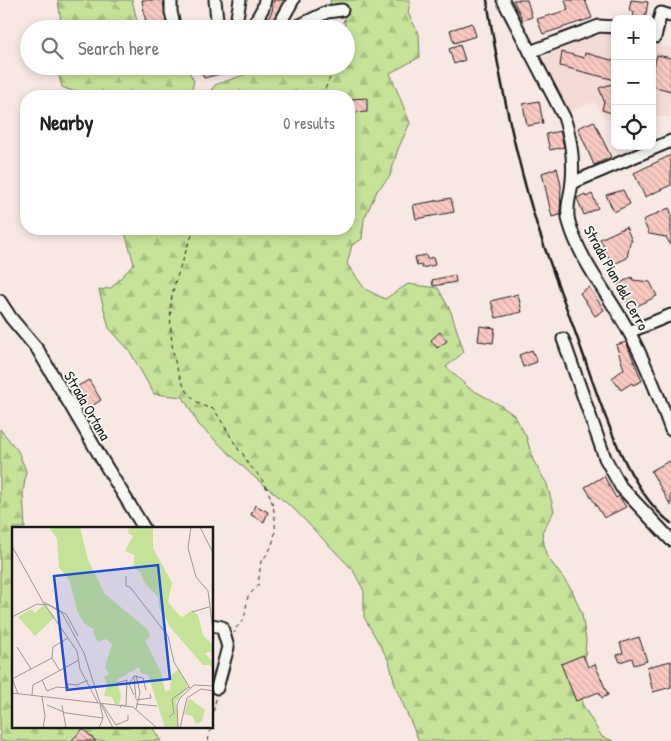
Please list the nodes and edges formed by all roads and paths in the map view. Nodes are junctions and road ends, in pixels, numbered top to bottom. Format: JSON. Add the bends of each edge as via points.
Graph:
{"nodes":[{"id":1,"x":171,"y":0,"type":"edge"},
{"id":2,"x":215,"y":0,"type":"edge"},
{"id":3,"x":240,"y":0,"type":"edge"},
{"id":4,"x":265,"y":0,"type":"edge"},
{"id":5,"x":293,"y":0,"type":"edge"},
{"id":6,"x":503,"y":0,"type":"edge"},
{"id":7,"x":342,"y":10,"type":"dead end"},
{"id":8,"x":671,"y":16,"type":"edge"},
{"id":9,"x":173,"y":20,"type":"edge"},
{"id":10,"x":224,"y":20,"type":"edge"},
{"id":11,"x":231,"y":20,"type":"edge"},
{"id":12,"x":256,"y":20,"type":"edge"},
{"id":13,"x":283,"y":20,"type":"edge"},
{"id":14,"x":311,"y":20,"type":"edge"},
{"id":15,"x":611,"y":27,"type":"edge"},
{"id":16,"x":656,"y":32,"type":"edge"},
{"id":17,"x":530,"y":52,"type":"junction"},
{"id":18,"x":331,"y":75,"type":"edge"},
{"id":19,"x":325,"y":90,"type":"edge"},
{"id":20,"x":671,"y":141,"type":"edge"},
{"id":21,"x":572,"y":183,"type":"junction"},
{"id":22,"x":193,"y":235,"type":"edge"},
{"id":23,"x":0,"y":301,"type":"edge"},
{"id":24,"x":671,"y":314,"type":"edge"},
{"id":25,"x":629,"y":332,"type":"junction"},
{"id":26,"x":563,"y":339,"type":"dead end"},
{"id":27,"x":671,"y":430,"type":"edge"},
{"id":28,"x":143,"y":527,"type":"edge"},
{"id":29,"x":671,"y":540,"type":"edge"},
{"id":30,"x":214,"y":625,"type":"edge"},
{"id":31,"x":232,"y":633,"type":"dead end"},
{"id":32,"x":217,"y":688,"type":"joint"},
{"id":33,"x":214,"y":707,"type":"edge"},
{"id":34,"x":211,"y":728,"type":"edge"},
{"id":35,"x":208,"y":741,"type":"edge"}],
"edges":[{"from":1,"to":9,"type":"street"},
{"from":2,"to":10,"type":"street"},
{"from":3,"to":11,"type":"street"},
{"from":4,"to":12,"type":"street"},
{"from":5,"to":13,"type":"street"},
{"from":6,"to":17,"type":"street","name":"Strada Pian del Cerro"},
{"from":7,"to":14,"type":"street","via":[[327,12]]},
{"from":8,"to":16,"type":"street","via":[[661,13]]},
{"from":15,"to":17,"type":"street","via":[[599,26]]},
{"from":17,"to":21,"type":"street","name":"Strada Pian del Cerro","via":[[564,117],[570,139]]},
{"from":18,"to":19,"type":"path"},
{"from":20,"to":21,"type":"street"},
{"from":21,"to":25,"type":"street","name":"Strada Pian del Cerro","via":[[567,203],[568,221],[576,243]]},
{"from":22,"to":31,"type":"path","via":[[171,304],[176,373],[194,397],[206,408],[214,409],[243,454],[247,466],[260,477],[276,519],[269,554],[261,561],[258,586],[248,596],[244,620]]},
{"from":23,"to":28,"type":"street","name":"Strada Ortana","via":[[38,350]]},
{"from":24,"to":25,"type":"street"},
{"from":25,"to":27,"type":"street","name":"Strada Pian del Cerro"},
{"from":26,"to":29,"type":"street","via":[[605,458],[620,487]]},
{"from":30,"to":32,"type":"street","via":[[222,627],[228,647]]},
{"from":32,"to":33,"type":"path"},
{"from":34,"to":35,"type":"path"}]}
